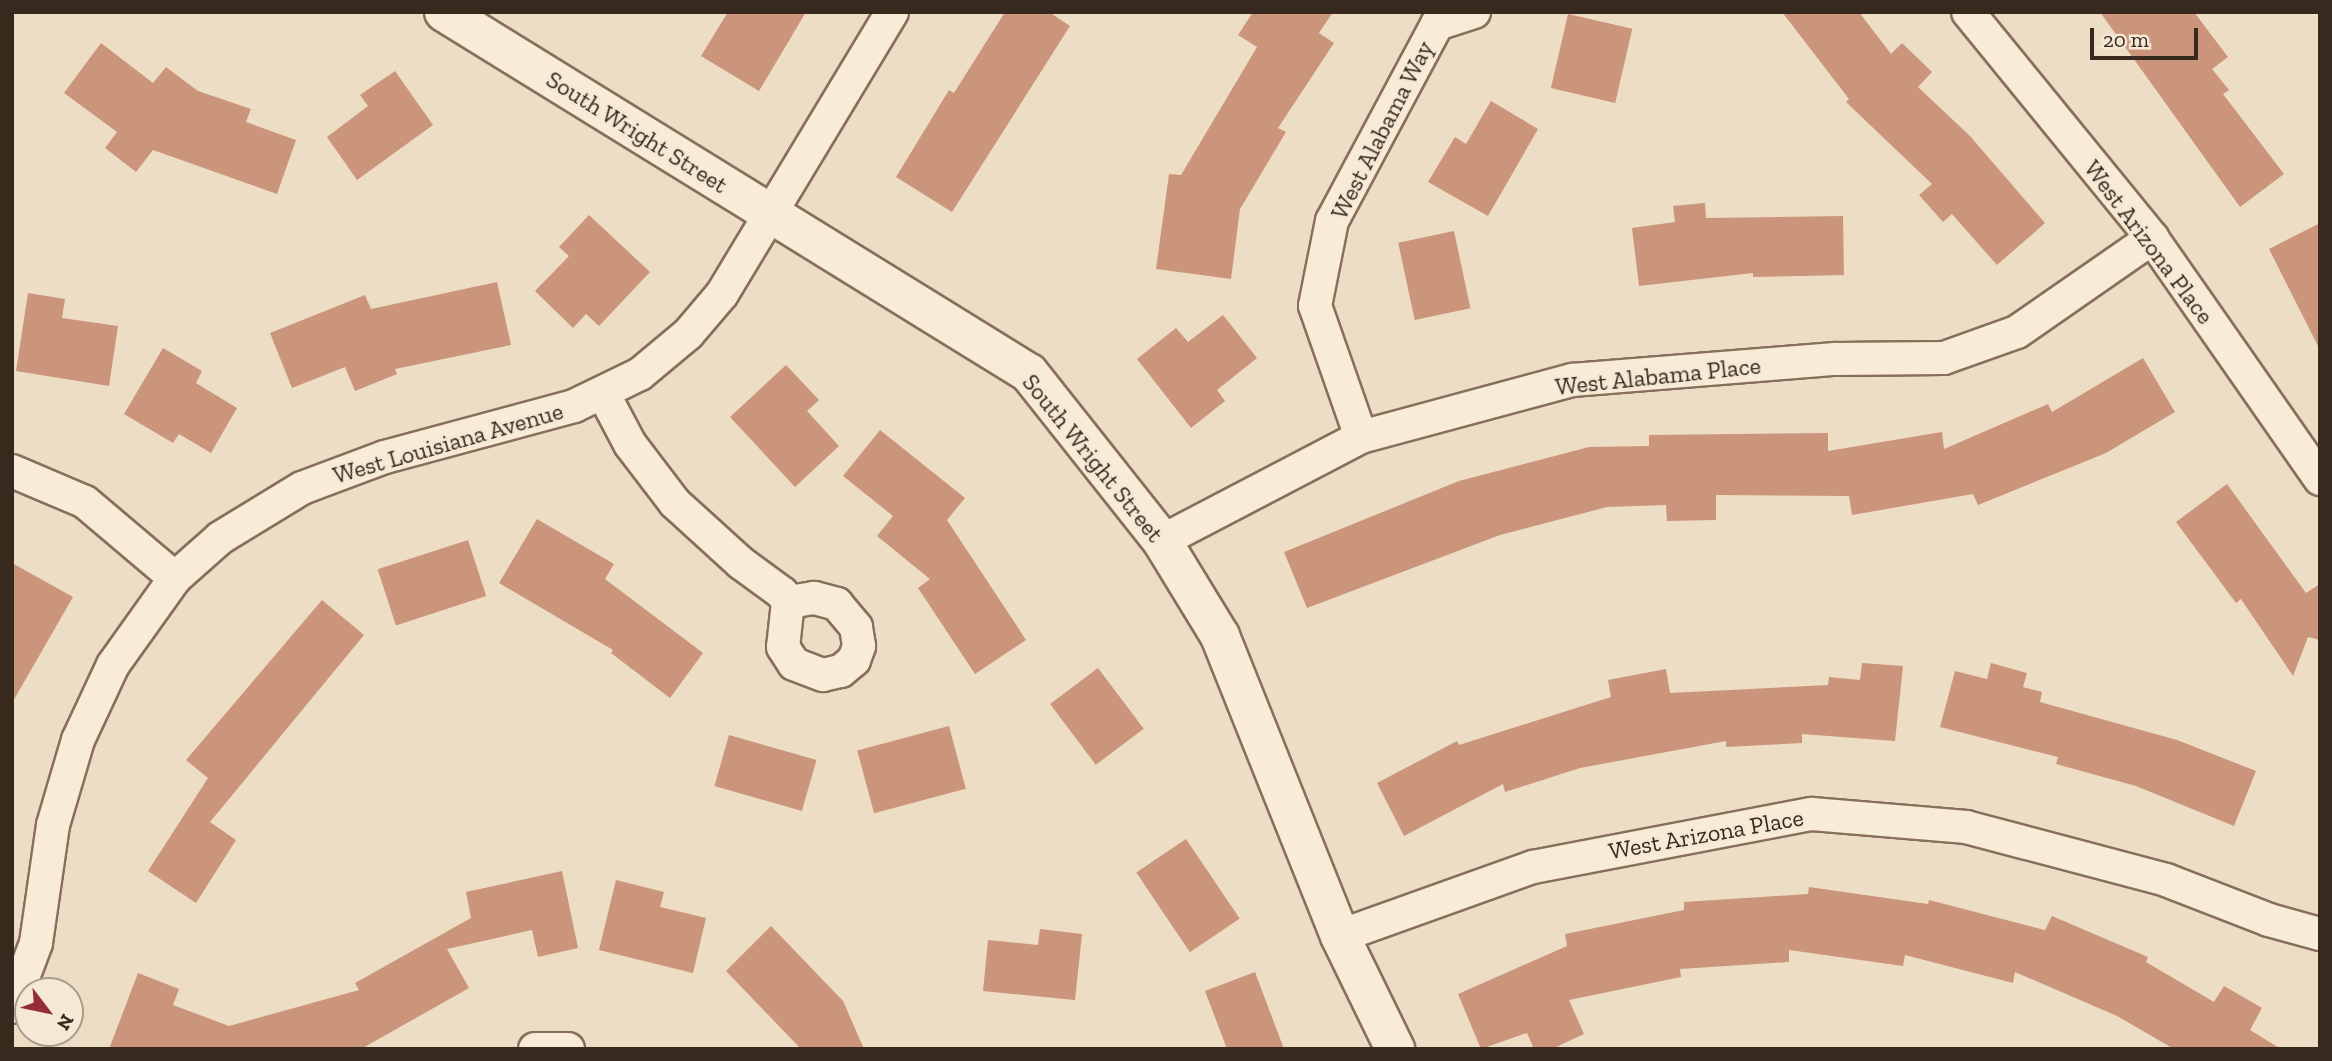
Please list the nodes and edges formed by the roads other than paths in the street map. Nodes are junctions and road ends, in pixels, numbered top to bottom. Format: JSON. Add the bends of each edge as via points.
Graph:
{"nodes":[{"id":1,"x":444,"y":12,"type":"edge"},
{"id":2,"x":892,"y":12,"type":"edge"},
{"id":3,"x":1474,"y":12,"type":"edge"},
{"id":4,"x":1968,"y":12,"type":"edge"},
{"id":5,"x":1432,"y":18,"type":"edge"},
{"id":6,"x":770,"y":215,"type":"junction"},
{"id":7,"x":2152,"y":238,"type":"junction"},
{"id":8,"x":603,"y":393,"type":"junction"},
{"id":9,"x":1361,"y":437,"type":"junction"},
{"id":10,"x":12,"y":471,"type":"edge"},
{"id":11,"x":2320,"y":479,"type":"edge"},
{"id":12,"x":1163,"y":541,"type":"junction"},
{"id":13,"x":175,"y":578,"type":"junction"},
{"id":14,"x":788,"y":602,"type":"dead end"},
{"id":15,"x":2320,"y":934,"type":"edge"},
{"id":16,"x":1340,"y":936,"type":"junction"},
{"id":17,"x":12,"y":1007,"type":"edge"},
{"id":18,"x":535,"y":1049,"type":"edge"},
{"id":19,"x":568,"y":1049,"type":"edge"},
{"id":20,"x":1395,"y":1049,"type":"edge"}],
"edges":[{"from":1,"to":6,"type":"street","name":"South Wright Street"},
{"from":2,"to":6,"type":"street","name":"West Louisiana Avenue"},
{"from":3,"to":5,"type":"street","name":"West Alabama Way"},
{"from":4,"to":7,"type":"street","name":"West Arizona Place"},
{"from":5,"to":9,"type":"street","name":"West Alabama Way","via":[[1332,221],[1315,306]]},
{"from":6,"to":8,"type":"street","name":"West Louisiana Avenue","via":[[722,294],[688,334],[640,374]]},
{"from":6,"to":12,"type":"street","name":"South Wright Street","via":[[1029,373]]},
{"from":7,"to":9,"type":"street","name":"West Alabama Place","via":[[2017,332],[1944,358],[1835,359],[1572,380]]},
{"from":7,"to":11,"type":"street","name":"West Arizona Place"},
{"from":8,"to":13,"type":"street","name":"West Louisiana Avenue","via":[[538,419],[385,457],[320,481],[247,520]]},
{"from":8,"to":14,"type":"street","via":[[630,444],[675,503]]},
{"from":9,"to":12,"type":"street","name":"West Alabama Place"},
{"from":10,"to":13,"type":"street","via":[[85,502]]},
{"from":12,"to":16,"type":"street","name":"South Wright Street","via":[[1220,636]]},
{"from":13,"to":17,"type":"street","name":"West Louisiana Avenue","via":[[113,665],[78,740],[53,825],[36,943]]},
{"from":15,"to":16,"type":"street","name":"West Arizona Place","via":[[2269,920],[2166,880],[1966,827],[1812,814],[1534,867]]},
{"from":16,"to":20,"type":"street","name":"South Wright Street"},
{"from":18,"to":19,"type":"street"}]}
